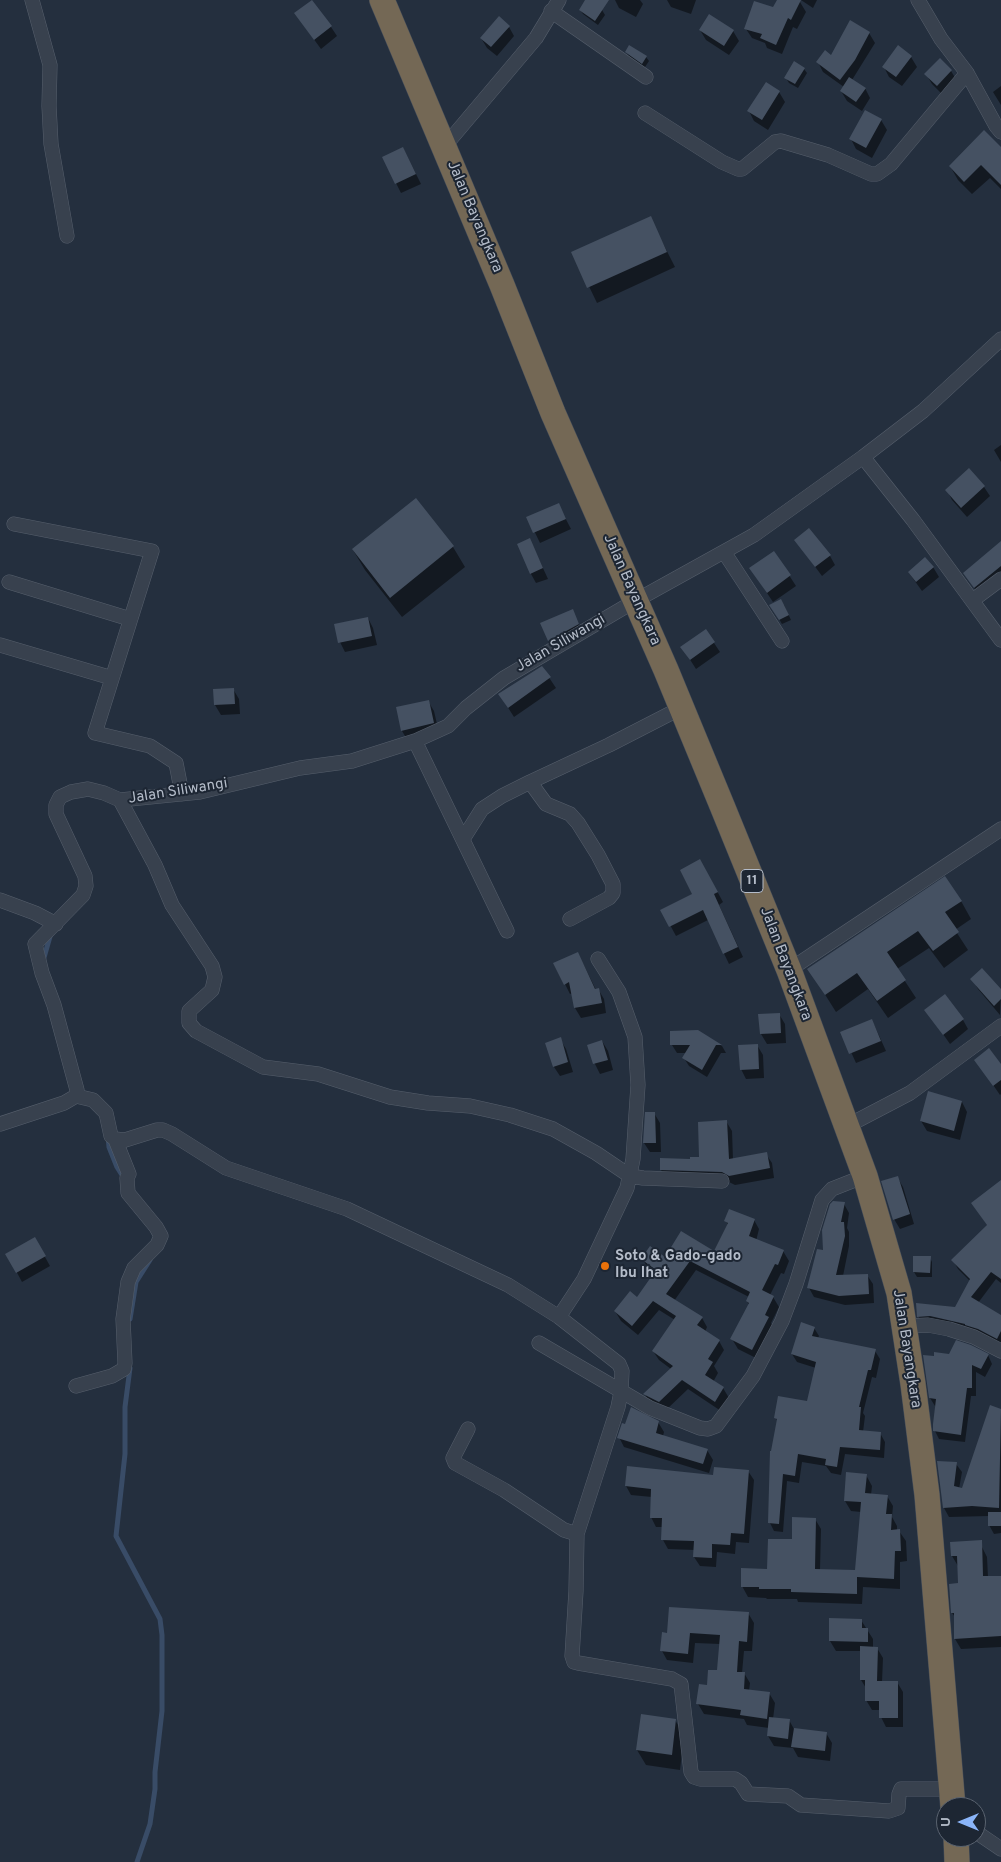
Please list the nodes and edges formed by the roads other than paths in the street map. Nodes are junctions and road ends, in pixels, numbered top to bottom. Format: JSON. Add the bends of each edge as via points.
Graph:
{"nodes":[{"id":1,"x":32,"y":0,"type":"edge"},
{"id":2,"x":382,"y":0,"type":"edge"},
{"id":3,"x":918,"y":0,"type":"edge"},
{"id":4,"x":555,"y":5,"type":"edge"},
{"id":5,"x":967,"y":73,"type":"junction"},
{"id":6,"x":646,"y":77,"type":"dead end"},
{"id":7,"x":645,"y":113,"type":"dead end"},
{"id":8,"x":1001,"y":132,"type":"edge"},
{"id":9,"x":444,"y":147,"type":"junction"},
{"id":10,"x":67,"y":236,"type":"dead end"},
{"id":11,"x":1001,"y":339,"type":"edge"},
{"id":12,"x":863,"y":458,"type":"junction"},
{"id":13,"x":14,"y":524,"type":"dead end"},
{"id":14,"x":724,"y":552,"type":"junction"},
{"id":15,"x":1001,"y":579,"type":"edge"},
{"id":16,"x":9,"y":582,"type":"dead end"},
{"id":17,"x":973,"y":600,"type":"junction"},
{"id":18,"x":635,"y":601,"type":"junction"},
{"id":19,"x":130,"y":619,"type":"junction"},
{"id":20,"x":1001,"y":640,"type":"edge"},
{"id":21,"x":782,"y":641,"type":"dead end"},
{"id":22,"x":0,"y":644,"type":"edge"},
{"id":23,"x":112,"y":678,"type":"junction"},
{"id":24,"x":681,"y":708,"type":"junction"},
{"id":25,"x":415,"y":741,"type":"junction"},
{"id":26,"x":530,"y":782,"type":"junction"},
{"id":27,"x":182,"y":794,"type":"junction"},
{"id":28,"x":120,"y":800,"type":"junction"},
{"id":29,"x":1001,"y":829,"type":"edge"},
{"id":30,"x":463,"y":839,"type":"junction"},
{"id":31,"x":0,"y":900,"type":"edge"},
{"id":32,"x":570,"y":919,"type":"dead end"},
{"id":33,"x":56,"y":924,"type":"junction"},
{"id":34,"x":507,"y":931,"type":"dead end"},
{"id":35,"x":598,"y":958,"type":"dead end"},
{"id":36,"x":789,"y":970,"type":"junction"},
{"id":37,"x":1001,"y":1026,"type":"edge"},
{"id":38,"x":74,"y":1097,"type":"junction"},
{"id":39,"x":0,"y":1124,"type":"edge"},
{"id":40,"x":847,"y":1126,"type":"junction"},
{"id":41,"x":115,"y":1139,"type":"junction"},
{"id":42,"x":630,"y":1176,"type":"junction"},
{"id":43,"x":864,"y":1176,"type":"junction"},
{"id":44,"x":722,"y":1181,"type":"dead end"},
{"id":45,"x":559,"y":1317,"type":"junction"},
{"id":46,"x":905,"y":1326,"type":"junction"},
{"id":47,"x":539,"y":1344,"type":"dead end"},
{"id":48,"x":1001,"y":1351,"type":"edge"},
{"id":49,"x":76,"y":1386,"type":"dead end"},
{"id":50,"x":621,"y":1392,"type":"junction"},
{"id":51,"x":468,"y":1429,"type":"dead end"},
{"id":52,"x":577,"y":1534,"type":"junction"},
{"id":53,"x":947,"y":1797,"type":"edge"},
{"id":54,"x":953,"y":1797,"type":"edge"},
{"id":55,"x":986,"y":1839,"type":"edge"},
{"id":56,"x":956,"y":1847,"type":"edge"},
{"id":57,"x":1001,"y":1849,"type":"edge"},
{"id":58,"x":957,"y":1862,"type":"edge"}],
"edges":[{"from":1,"to":10,"type":"street","via":[[50,65],[52,144]]},
{"from":2,"to":9,"type":"highway","name":"Jalan Bayangkara","number":"11"},
{"from":3,"to":5,"type":"street","via":[[941,39]]},
{"from":4,"to":6,"type":"street"},
{"from":4,"to":9,"type":"street","via":[[536,38]]},
{"from":5,"to":7,"type":"street","via":[[891,164],[877,174],[781,141],[738,169]]},
{"from":5,"to":8,"type":"street"},
{"from":9,"to":18,"type":"highway","name":"Jalan Bayangkara","number":"11","via":[[553,413]]},
{"from":11,"to":12,"type":"street","name":"Jalan Siliwangi","via":[[923,412]]},
{"from":12,"to":14,"type":"street","name":"Jalan Siliwangi","via":[[754,535]]},
{"from":12,"to":17,"type":"street"},
{"from":13,"to":19,"type":"street","via":[[152,551]]},
{"from":14,"to":18,"type":"street","name":"Jalan Siliwangi"},
{"from":14,"to":21,"type":"street"},
{"from":15,"to":17,"type":"street"},
{"from":16,"to":19,"type":"street"},
{"from":17,"to":20,"type":"street"},
{"from":18,"to":24,"type":"highway","name":"Jalan Bayangkara","number":"11"},
{"from":18,"to":25,"type":"street","name":"Jalan Siliwangi","via":[[504,678],[448,726]]},
{"from":19,"to":23,"type":"street"},
{"from":22,"to":23,"type":"street"},
{"from":23,"to":27,"type":"street","via":[[95,733],[150,746],[176,763]]},
{"from":24,"to":26,"type":"street"},
{"from":24,"to":36,"type":"highway","name":"Jalan Bayangkara","number":"11"},
{"from":25,"to":27,"type":"street","name":"Jalan Siliwangi","via":[[352,761],[300,768]]},
{"from":25,"to":30,"type":"street"},
{"from":26,"to":30,"type":"street","via":[[482,809]]},
{"from":26,"to":32,"type":"street","via":[[546,804],[570,814],[578,823],[613,884],[609,898]]},
{"from":27,"to":28,"type":"street","name":"Jalan Siliwangi"},
{"from":28,"to":33,"type":"street","name":"Jalan Siliwangi","via":[[88,789],[71,792],[58,800],[56,814],[85,876],[86,886],[83,895]]},
{"from":28,"to":42,"type":"street","via":[[172,905],[212,966],[215,977],[212,990],[188,1011],[189,1023],[196,1031],[263,1067],[318,1074],[390,1097],[470,1106],[553,1129]]},
{"from":29,"to":36,"type":"street"},
{"from":30,"to":34,"type":"street"},
{"from":31,"to":33,"type":"street"},
{"from":33,"to":38,"type":"street","name":"Jalan Siliwangi","via":[[35,944],[77,1090]]},
{"from":35,"to":42,"type":"street","via":[[619,992],[634,1037],[637,1094],[634,1159]]},
{"from":36,"to":40,"type":"highway","name":"Jalan Bayangkara","number":"11"},
{"from":37,"to":40,"type":"street","via":[[910,1093]]},
{"from":38,"to":39,"type":"street"},
{"from":38,"to":41,"type":"street","via":[[93,1100],[103,1109]]},
{"from":40,"to":43,"type":"highway","name":"Jalan Bayangkara","number":"11"},
{"from":41,"to":45,"type":"street","via":[[125,1140],[157,1130],[172,1134],[226,1168],[347,1210],[508,1285]]},
{"from":41,"to":49,"type":"street","via":[[129,1174],[127,1184],[161,1238],[134,1268],[128,1282],[123,1319],[125,1366],[112,1376]]},
{"from":42,"to":44,"type":"street"},
{"from":42,"to":45,"type":"street","via":[[584,1279]]},
{"from":43,"to":46,"type":"highway","name":"Jalan Bayangkara","number":"11"},
{"from":43,"to":50,"type":"street","via":[[832,1189],[822,1200],[782,1321],[753,1376],[716,1426],[708,1430],[700,1428],[650,1408]]},
{"from":45,"to":50,"type":"street","via":[[619,1364]]},
{"from":46,"to":48,"type":"street","via":[[928,1325],[949,1329]]},
{"from":46,"to":54,"type":"highway","name":"Jalan Bayangkara","number":"11","via":[[923,1452]]},
{"from":47,"to":50,"type":"street"},
{"from":50,"to":52,"type":"street"},
{"from":51,"to":52,"type":"street","via":[[452,1458],[455,1464],[504,1490],[564,1530]]},
{"from":52,"to":53,"type":"street","via":[[573,1660],[672,1679],[681,1684],[694,1777],[735,1779],[748,1794],[788,1796],[802,1804],[889,1810],[898,1808],[901,1789]]},
{"from":55,"to":57,"type":"street"},
{"from":56,"to":58,"type":"highway"}]}
